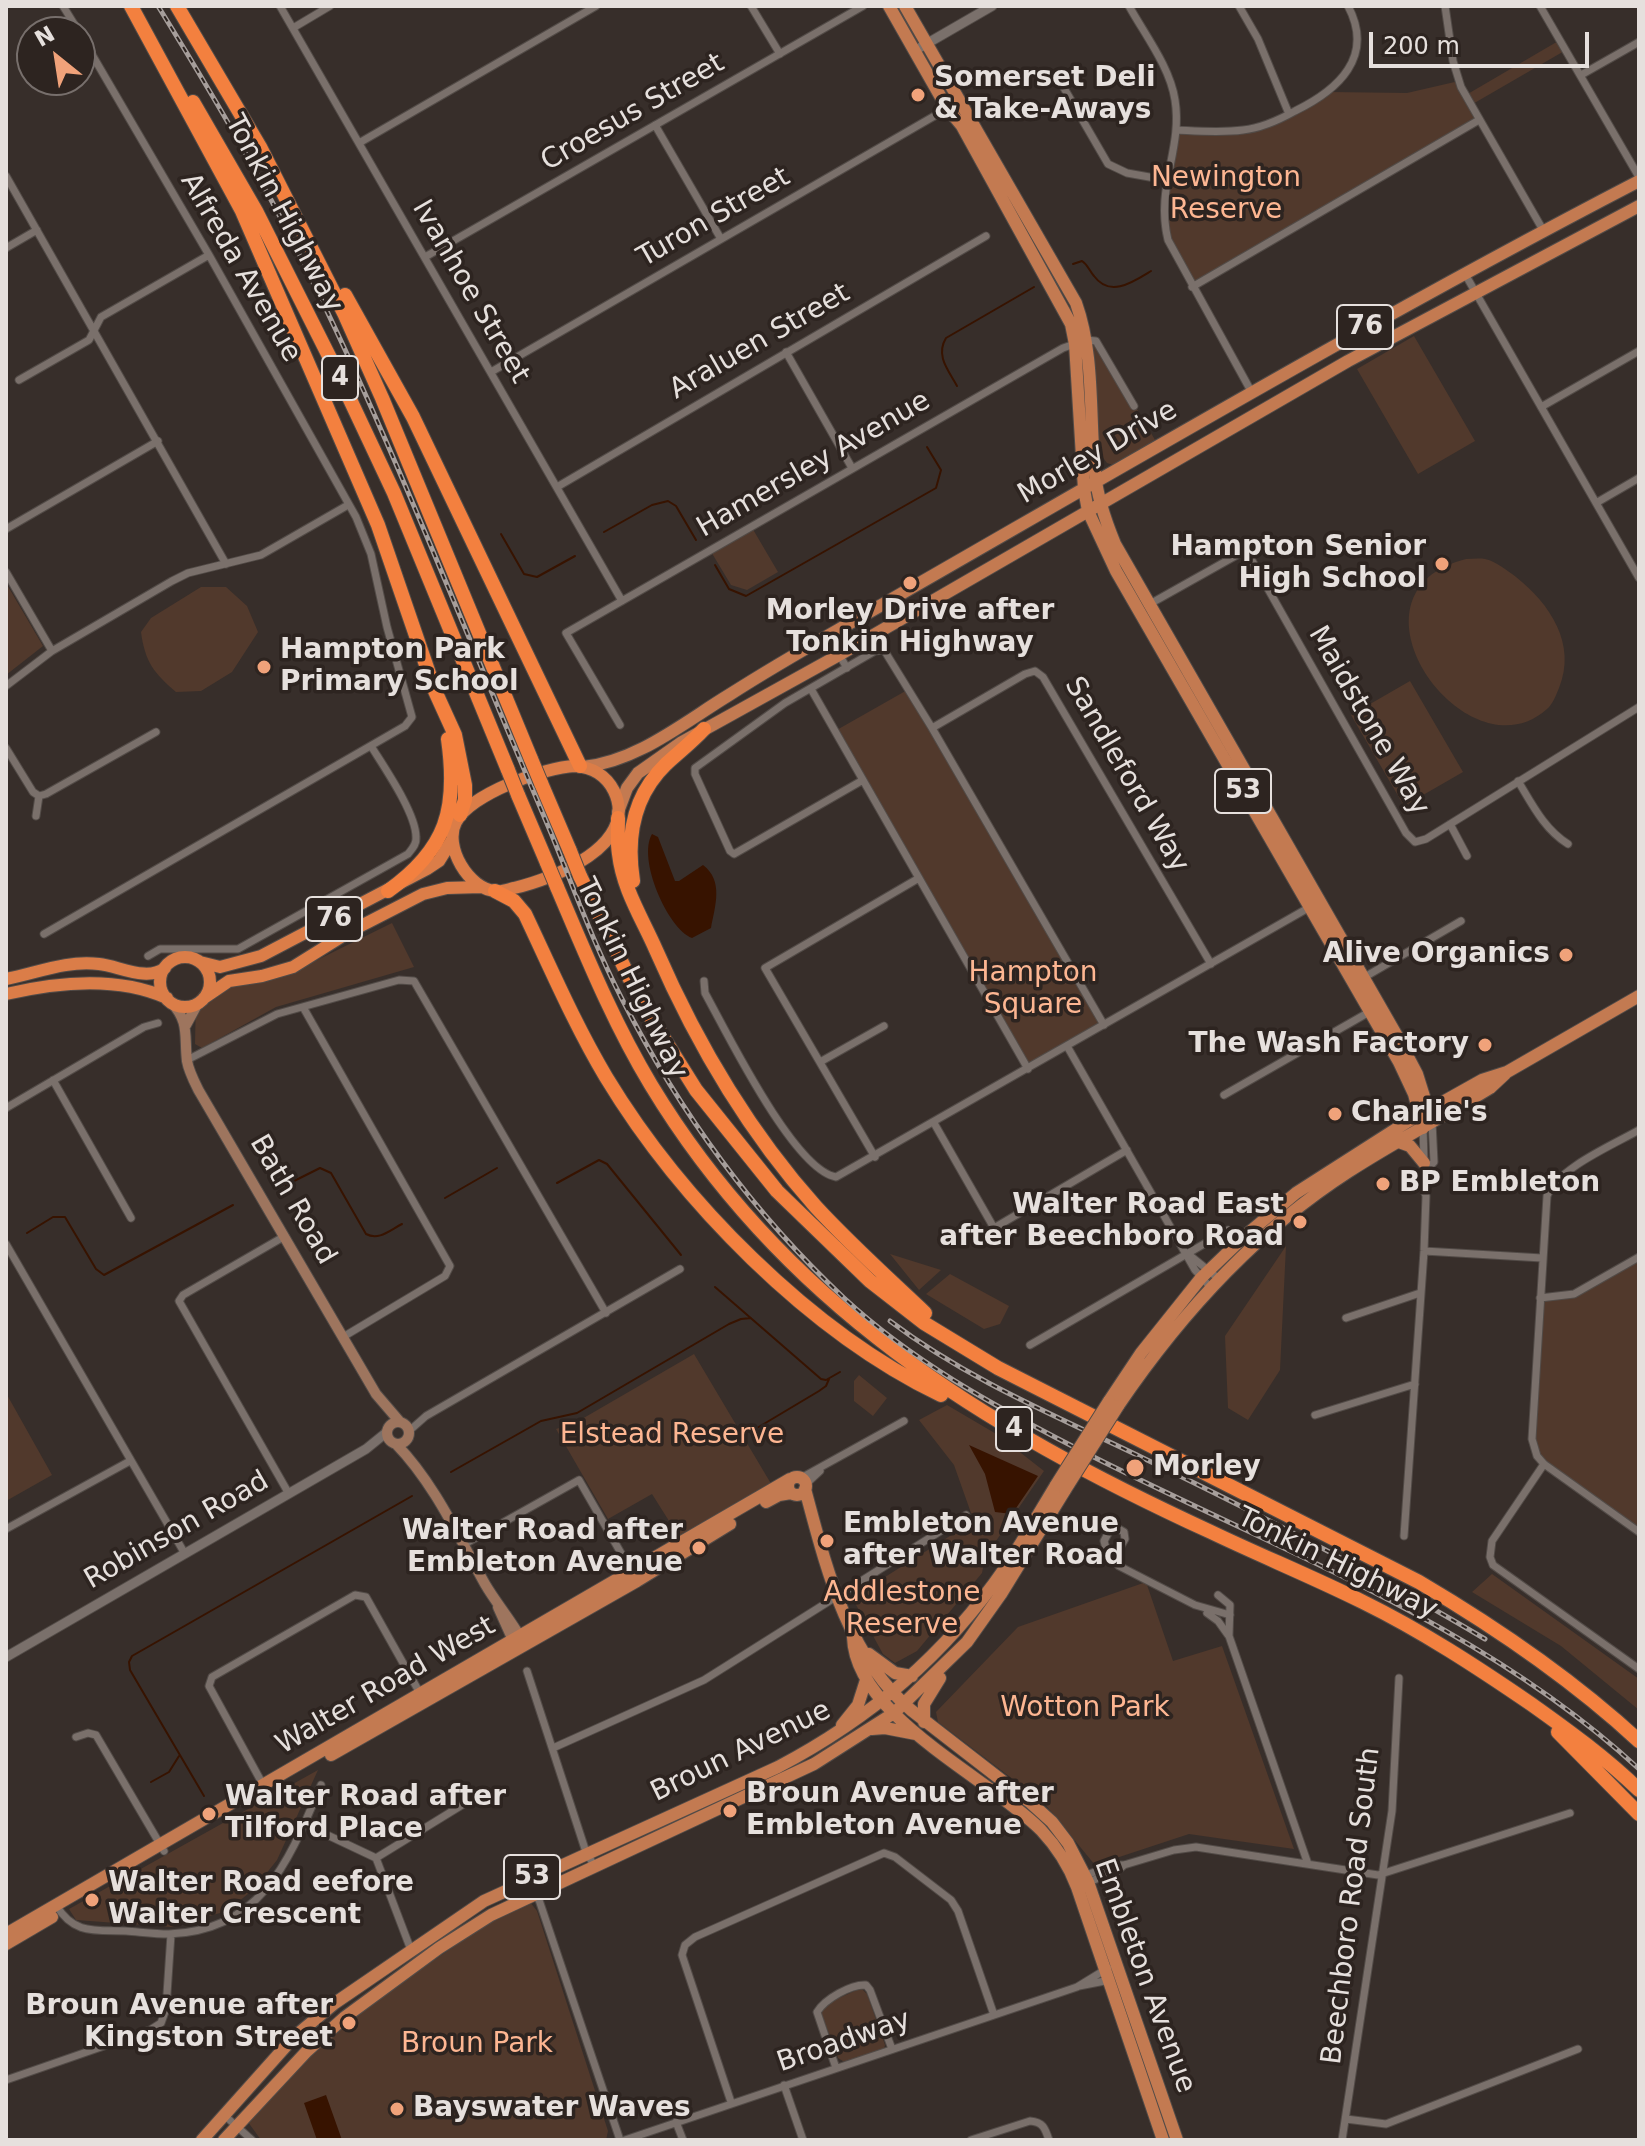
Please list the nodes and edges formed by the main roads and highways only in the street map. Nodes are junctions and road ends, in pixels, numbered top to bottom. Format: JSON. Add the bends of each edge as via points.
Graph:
{"nodes":[{"id":1,"x":131,"y":6,"type":"edge"},
{"id":2,"x":177,"y":6,"type":"edge"},
{"id":3,"x":889,"y":6,"type":"edge"},
{"id":4,"x":905,"y":6,"type":"edge"},
{"id":5,"x":921,"y":47,"type":"junction"},
{"id":6,"x":1639,"y":179,"type":"edge"},
{"id":7,"x":282,"y":188,"type":"junction"},
{"id":8,"x":1639,"y":206,"type":"edge"},
{"id":9,"x":1080,"y":342,"type":"junction"},
{"id":10,"x":1092,"y":444,"type":"junction"},
{"id":11,"x":1119,"y":467,"type":"junction"},
{"id":12,"x":1096,"y":481,"type":"junction"},
{"id":13,"x":1084,"y":489,"type":"junction"},
{"id":14,"x":1102,"y":502,"type":"junction"},
{"id":15,"x":1088,"y":511,"type":"junction"},
{"id":16,"x":1070,"y":520,"type":"junction"},
{"id":17,"x":1109,"y":555,"type":"junction"},
{"id":18,"x":1144,"y":607,"type":"junction"},
{"id":19,"x":445,"y":713,"type":"junction"},
{"id":20,"x":704,"y":729,"type":"junction"},
{"id":21,"x":582,"y":767,"type":"junction"},
{"id":22,"x":460,"y":815,"type":"junction"},
{"id":23,"x":618,"y":815,"type":"junction"},
{"id":24,"x":452,"y":840,"type":"junction"},
{"id":25,"x":488,"y":889,"type":"junction"},
{"id":26,"x":388,"y":891,"type":"junction"},
{"id":27,"x":647,"y":929,"type":"junction"},
{"id":28,"x":200,"y":962,"type":"junction"},
{"id":29,"x":165,"y":968,"type":"junction"},
{"id":30,"x":6,"y":979,"type":"edge"},
{"id":31,"x":6,"y":992,"type":"edge"},
{"id":32,"x":1639,"y":996,"type":"edge"},
{"id":33,"x":169,"y":1000,"type":"junction"},
{"id":34,"x":201,"y":1000,"type":"junction"},
{"id":35,"x":1375,"y":1009,"type":"junction"},
{"id":36,"x":186,"y":1025,"type":"junction"},
{"id":37,"x":1507,"y":1072,"type":"junction"},
{"id":38,"x":1417,"y":1074,"type":"junction"},
{"id":39,"x":1448,"y":1100,"type":"junction"},
{"id":40,"x":1426,"y":1119,"type":"junction"},
{"id":41,"x":1399,"y":1142,"type":"junction"},
{"id":42,"x":1426,"y":1166,"type":"road end"},
{"id":43,"x":1210,"y":1279,"type":"junction"},
{"id":44,"x":955,"y":1342,"type":"junction"},
{"id":45,"x":376,"y":1394,"type":"junction"},
{"id":46,"x":405,"y":1428,"type":"junction"},
{"id":47,"x":388,"y":1429,"type":"junction"},
{"id":48,"x":1013,"y":1429,"type":"junction"},
{"id":49,"x":394,"y":1443,"type":"junction"},
{"id":50,"x":416,"y":1464,"type":"junction"},
{"id":51,"x":798,"y":1486,"type":"joint"},
{"id":52,"x":1061,"y":1488,"type":"junction"},
{"id":53,"x":853,"y":1634,"type":"junction"},
{"id":54,"x":518,"y":1643,"type":"junction"},
{"id":55,"x":861,"y":1647,"type":"junction"},
{"id":56,"x":955,"y":1655,"type":"junction"},
{"id":57,"x":912,"y":1676,"type":"junction"},
{"id":58,"x":866,"y":1680,"type":"junction"},
{"id":59,"x":887,"y":1698,"type":"junction"},
{"id":60,"x":1531,"y":1705,"type":"junction"},
{"id":61,"x":899,"y":1709,"type":"junction"},
{"id":62,"x":924,"y":1722,"type":"junction"},
{"id":63,"x":872,"y":1729,"type":"junction"},
{"id":64,"x":919,"y":1735,"type":"junction"},
{"id":65,"x":832,"y":1737,"type":"junction"},
{"id":66,"x":1639,"y":1741,"type":"edge"},
{"id":67,"x":1639,"y":1790,"type":"edge"},
{"id":68,"x":1020,"y":1794,"type":"junction"},
{"id":69,"x":1011,"y":1805,"type":"junction"},
{"id":70,"x":1639,"y":1814,"type":"edge"},
{"id":71,"x":1079,"y":1879,"type":"junction"},
{"id":72,"x":58,"y":1909,"type":"junction"},
{"id":73,"x":6,"y":1934,"type":"edge"},
{"id":74,"x":6,"y":1944,"type":"edge"},
{"id":75,"x":1113,"y":1973,"type":"junction"},
{"id":76,"x":1137,"y":2024,"type":"junction"},
{"id":77,"x":1134,"y":2056,"type":"junction"},
{"id":78,"x":202,"y":2140,"type":"edge"},
{"id":79,"x":224,"y":2140,"type":"edge"},
{"id":80,"x":1163,"y":2140,"type":"edge"},
{"id":81,"x":1177,"y":2140,"type":"edge"}],
"edges":[{"from":1,"to":19,"type":"highway","via":[[242,211],[378,525]]},
{"from":1,"to":48,"type":"highway","name":"Tonkin Highway","number":"4","bridge":true,"via":[[249,198],[338,374],[394,493],[602,992],[638,1063],[696,1152],[809,1281],[880,1342]]},
{"from":2,"to":7,"type":"highway","name":"Tonkin Highway","number":"4"},
{"from":3,"to":5,"type":"main road","number":"53"},
{"from":4,"to":5,"type":"main road","number":"53"},
{"from":5,"to":9,"type":"main road","number":"53","via":[[947,108],[962,126]]},
{"from":5,"to":9,"type":"main road","number":"53","via":[[960,101],[1076,303]]},
{"from":6,"to":11,"type":"main road","name":"Morley Drive","number":"76"},
{"from":7,"to":21,"type":"highway","via":[[413,417]]},
{"from":7,"to":44,"type":"highway","name":"Tonkin Highway","number":"4","bridge":true,"via":[[382,398],[580,876],[667,1047],[743,1152],[813,1228],[870,1281]]},
{"from":8,"to":14,"type":"main road","name":"Morley Drive","number":"76","via":[[1475,291]]},
{"from":9,"to":10,"type":"main road","number":"53"},
{"from":9,"to":13,"type":"main road","number":"53"},
{"from":10,"to":11,"type":"main road","via":[[1108,463]]},
{"from":10,"to":12,"type":"main road","number":"53"},
{"from":11,"to":12,"type":"main road","name":"Morley Drive","number":"76"},
{"from":12,"to":13,"type":"main road","name":"Morley Drive","number":"76"},
{"from":12,"to":14,"type":"main road","number":"53"},
{"from":13,"to":15,"type":"main road","number":"53"},
{"from":13,"to":21,"type":"main road","name":"Morley Drive","number":"76","via":[[627,757]]},
{"from":14,"to":15,"type":"main road","name":"Morley Drive","number":"76"},
{"from":14,"to":18,"type":"main road","number":"53"},
{"from":15,"to":16,"type":"main road","name":"Morley Drive","number":"76"},
{"from":15,"to":17,"type":"main road","number":"53"},
{"from":16,"to":17,"type":"main road","via":[[1086,528]]},
{"from":16,"to":20,"type":"main road","name":"Morley Drive","number":"76"},
{"from":17,"to":18,"type":"main road","number":"53"},
{"from":18,"to":35,"type":"main road","number":"53"},
{"from":19,"to":22,"type":"highway","via":[[463,771]]},
{"from":19,"to":26,"type":"highway","via":[[453,775],[443,829],[423,861]]},
{"from":20,"to":23,"type":"main road","name":"Morley Drive","number":"76","via":[[638,773]]},
{"from":20,"to":27,"type":"highway","via":[[650,783],[632,823],[631,867]]},
{"from":21,"to":22,"type":"highway","number":"76","via":[[523,778]]},
{"from":21,"to":23,"type":"highway","via":[[608,782]]},
{"from":22,"to":24,"type":"highway","number":"76"},
{"from":23,"to":25,"type":"highway","number":"76","via":[[607,841],[578,862],[537,881]]},
{"from":23,"to":27,"type":"highway","via":[[623,875]]},
{"from":24,"to":25,"type":"highway","via":[[463,868]]},
{"from":24,"to":26,"type":"highway","number":"76","via":[[434,865]]},
{"from":25,"to":34,"type":"highway","number":"76","via":[[447,888],[423,894],[293,967],[229,981]]},
{"from":25,"to":48,"type":"highway","via":[[508,896],[525,914],[576,1024],[655,1148],[767,1272],[851,1340],[923,1386]]},
{"from":26,"to":28,"type":"highway","number":"76","via":[[261,956],[220,967]]},
{"from":27,"to":44,"type":"highway","via":[[706,1051],[781,1164],[857,1250]]},
{"from":28,"to":29,"type":"highway","via":[[177,958]]},
{"from":28,"to":34,"type":"highway","via":[[210,982]]},
{"from":29,"to":30,"type":"highway","via":[[148,975],[79,963]]},
{"from":29,"to":33,"type":"highway","via":[[161,983]]},
{"from":31,"to":33,"type":"highway","via":[[70,984],[139,987]]},
{"from":32,"to":37,"type":"main road"},
{"from":33,"to":34,"type":"highway","via":[[182,1006]]},
{"from":33,"to":36,"type":"main road"},
{"from":34,"to":36,"type":"main road"},
{"from":35,"to":38,"type":"main road","number":"53"},
{"from":35,"to":40,"type":"main road","number":"53"},
{"from":36,"to":45,"type":"main road","name":"Bath Road","via":[[187,1060],[199,1091]]},
{"from":37,"to":39,"type":"main road"},
{"from":37,"to":40,"type":"main road","via":[[1490,1088]]},
{"from":38,"to":39,"type":"main road"},
{"from":38,"to":40,"type":"main road","number":"53"},
{"from":39,"to":40,"type":"main road"},
{"from":40,"to":41,"type":"main road","name":"Broun Avenue","number":"53"},
{"from":40,"to":43,"type":"main road","name":"Broun Avenue","number":"53","via":[[1296,1193],[1247,1234]]},
{"from":41,"to":42,"type":"main road","via":[[1410,1146]]},
{"from":41,"to":43,"type":"main road","name":"Broun Avenue","number":"53","via":[[1347,1173]]},
{"from":43,"to":52,"type":"main road","name":"Broun Avenue","number":"53","bridge":true,"via":[[1141,1353]]},
{"from":44,"to":66,"type":"highway","name":"Tonkin Highway","number":"4","via":[[1419,1582],[1526,1651]]},
{"from":45,"to":46,"type":"main road","name":"Bath Road"},
{"from":45,"to":47,"type":"main road","name":"Bath Road"},
{"from":46,"to":47,"type":"main road","name":"Robinson Road","via":[[392,1423]]},
{"from":46,"to":49,"type":"main road","name":"Robinson Road","via":[[402,1443]]},
{"from":46,"to":50,"type":"main road","name":"Bath Road"},
{"from":47,"to":49,"type":"main road"},
{"from":48,"to":60,"type":"highway","name":"Tonkin Highway","number":"4","via":[[1119,1489],[1397,1619]]},
{"from":49,"to":50,"type":"main road","name":"Bath Road"},
{"from":50,"to":54,"type":"main road","name":"Bath Road"},
{"from":51,"to":53,"type":"main road","name":"Embleton Avenue"},
{"from":51,"to":54,"type":"main road","name":"Walter Road West"},
{"from":52,"to":56,"type":"main road","name":"Broun Avenue","number":"53","via":[[1001,1594]]},
{"from":52,"to":57,"type":"main road","name":"Broun Avenue","number":"53","via":[[1005,1568]]},
{"from":53,"to":55,"type":"main road","name":"Embleton Avenue"},
{"from":53,"to":58,"type":"main road","name":"Embleton Avenue","via":[[853,1652]]},
{"from":54,"to":72,"type":"main road","name":"Walter Road West"},
{"from":55,"to":57,"type":"main road","via":[[886,1668]]},
{"from":55,"to":59,"type":"main road","name":"Embleton Avenue"},
{"from":56,"to":61,"type":"main road","name":"Broun Avenue","number":"53"},
{"from":56,"to":62,"type":"main road","via":[[924,1704]]},
{"from":57,"to":59,"type":"main road","name":"Broun Avenue","number":"53"},
{"from":58,"to":59,"type":"main road","name":"Embleton Avenue"},
{"from":58,"to":65,"type":"main road","via":[[858,1705]]},
{"from":59,"to":61,"type":"main road","name":"Embleton Avenue"},
{"from":59,"to":65,"type":"main road","name":"Broun Avenue","number":"53"},
{"from":60,"to":67,"type":"highway","name":"Tonkin Highway","number":"4"},
{"from":60,"to":70,"type":"highway"},
{"from":61,"to":62,"type":"main road","name":"Embleton Avenue"},
{"from":61,"to":63,"type":"main road","name":"Broun Avenue","number":"53"},
{"from":61,"to":64,"type":"main road","name":"Embleton Avenue"},
{"from":62,"to":68,"type":"main road","name":"Embleton Avenue"},
{"from":63,"to":64,"type":"main road"},
{"from":63,"to":79,"type":"main road","name":"Broun Avenue","number":"53","via":[[814,1764],[491,1915],[345,2017]]},
{"from":64,"to":69,"type":"main road","name":"Embleton Avenue"},
{"from":65,"to":78,"type":"main road","name":"Broun Avenue","number":"53","via":[[778,1767],[484,1901],[294,2037]]},
{"from":68,"to":69,"type":"main road"},
{"from":68,"to":71,"type":"main road","name":"Embleton Avenue","via":[[1068,1843]]},
{"from":69,"to":71,"type":"main road","name":"Embleton Avenue","via":[[1042,1832]]},
{"from":71,"to":75,"type":"main road","name":"Embleton Avenue"},
{"from":72,"to":73,"type":"main road","name":"Walter Road West"},
{"from":72,"to":74,"type":"main road","name":"Walter Road West"},
{"from":75,"to":76,"type":"main road","name":"Embleton Avenue"},
{"from":75,"to":77,"type":"main road","name":"Embleton Avenue"},
{"from":76,"to":77,"type":"main road"},
{"from":76,"to":81,"type":"main road","name":"Embleton Avenue"},
{"from":77,"to":80,"type":"main road","name":"Embleton Avenue"}]}
